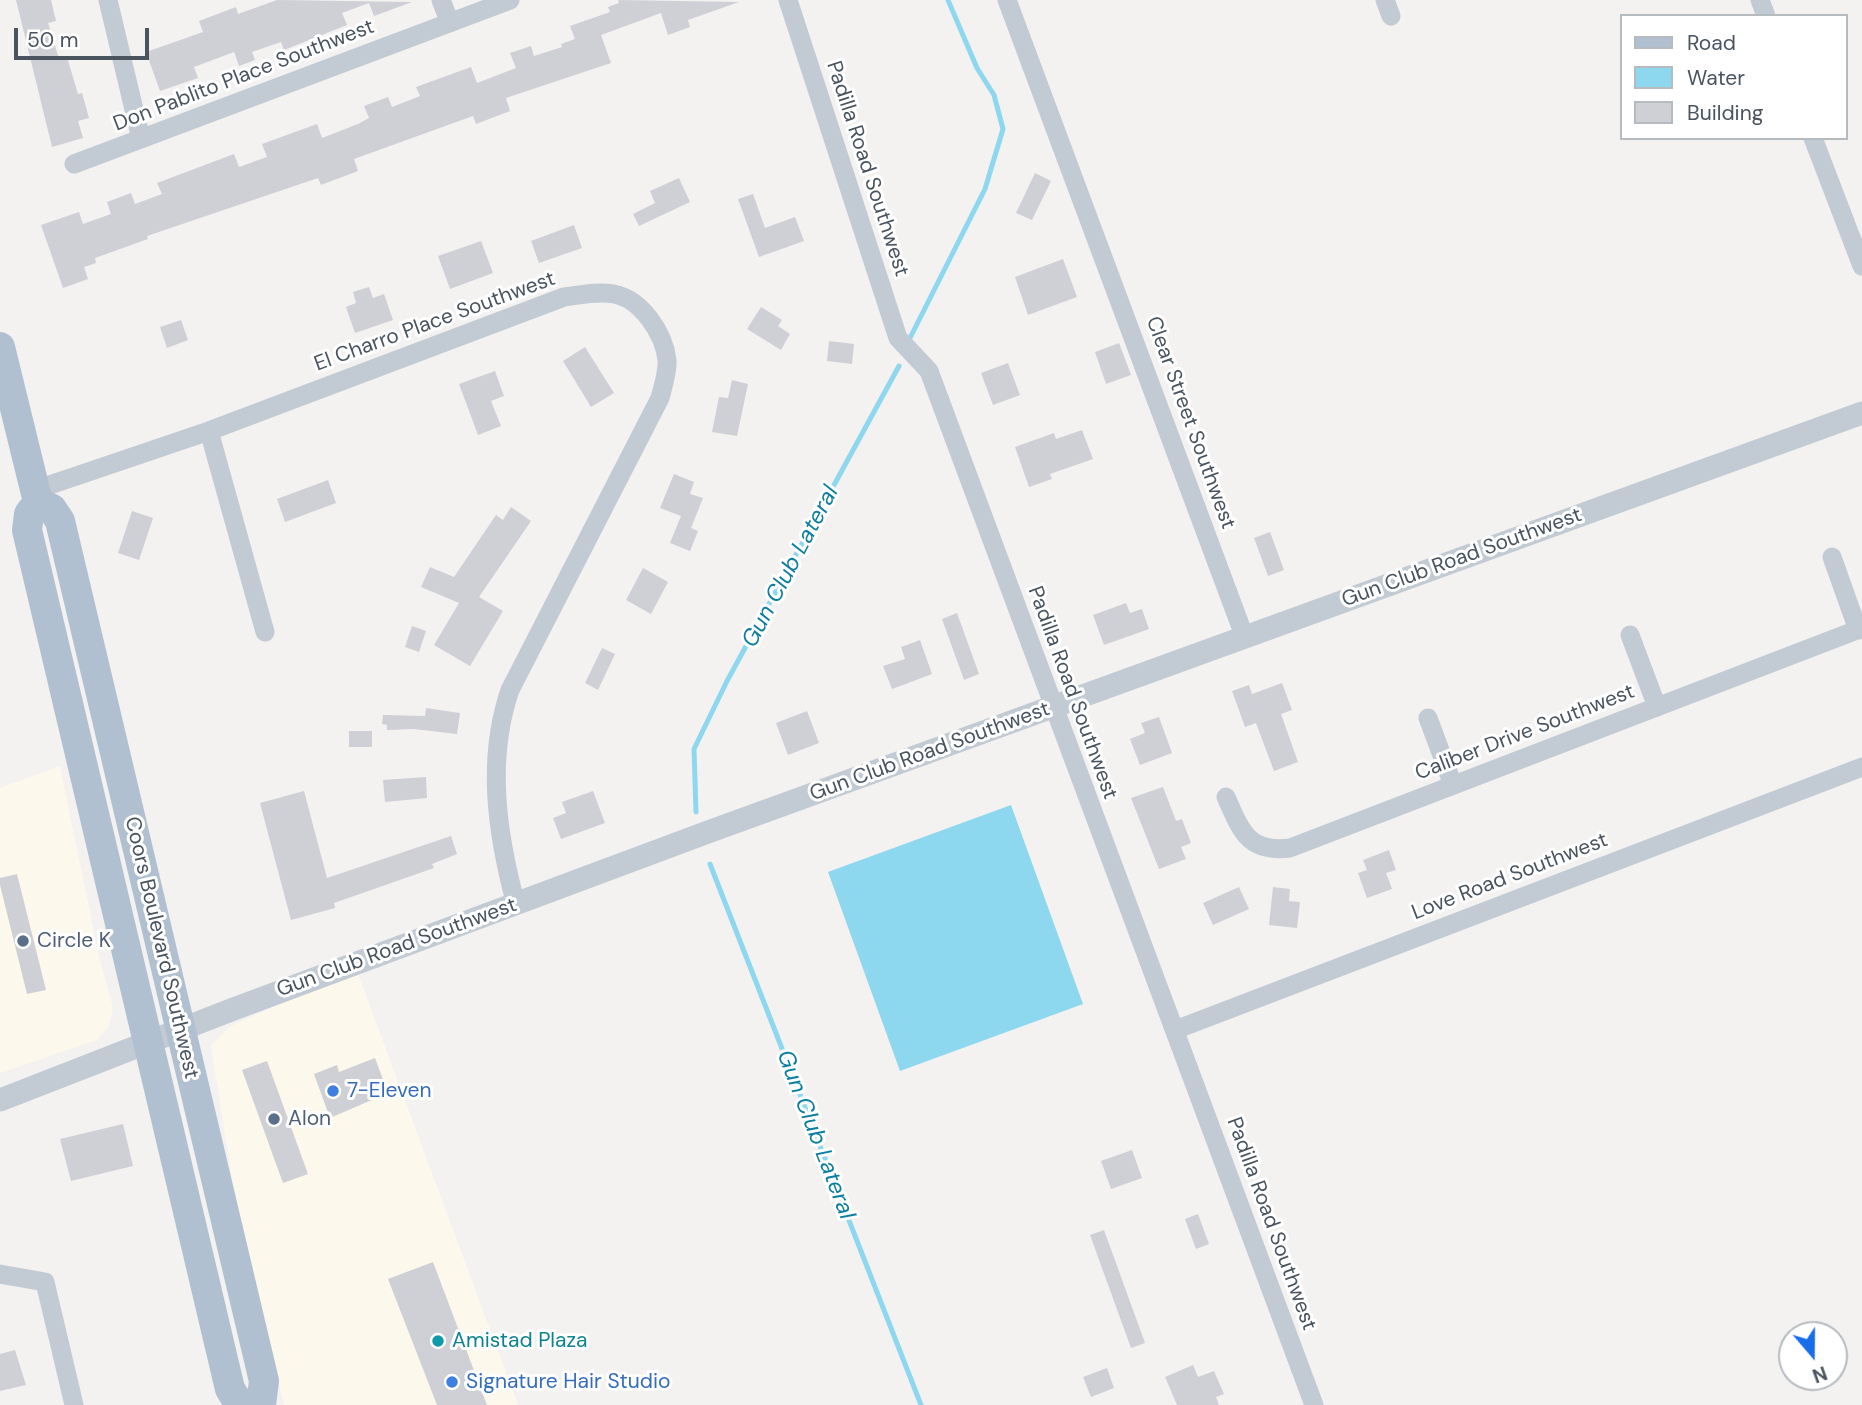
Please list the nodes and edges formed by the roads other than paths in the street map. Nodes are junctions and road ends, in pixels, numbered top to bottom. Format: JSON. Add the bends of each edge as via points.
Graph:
{"nodes":[{"id":1,"x":108,"y":0,"type":"edge"},
{"id":2,"x":441,"y":0,"type":"edge"},
{"id":3,"x":510,"y":0,"type":"edge"},
{"id":4,"x":788,"y":0,"type":"edge"},
{"id":5,"x":1007,"y":0,"type":"edge"},
{"id":6,"x":450,"y":23,"type":"junction"},
{"id":7,"x":141,"y":139,"type":"junction"},
{"id":8,"x":1814,"y":140,"type":"edge"},
{"id":9,"x":74,"y":164,"type":"dead end"},
{"id":10,"x":1862,"y":266,"type":"edge"},
{"id":11,"x":0,"y":347,"type":"edge"},
{"id":12,"x":1862,"y":413,"type":"edge"},
{"id":13,"x":209,"y":431,"type":"junction"},
{"id":14,"x":37,"y":496,"type":"junction"},
{"id":15,"x":1832,"y":557,"type":"dead end"},
{"id":16,"x":1860,"y":629,"type":"edge"},
{"id":17,"x":265,"y":632,"type":"dead end"},
{"id":18,"x":1630,"y":635,"type":"dead end"},
{"id":19,"x":1245,"y":638,"type":"junction"},
{"id":20,"x":1657,"y":707,"type":"junction"},
{"id":21,"x":1053,"y":708,"type":"junction"},
{"id":22,"x":1428,"y":718,"type":"dead end"},
{"id":23,"x":1862,"y":767,"type":"edge"},
{"id":24,"x":1453,"y":785,"type":"junction"},
{"id":25,"x":1226,"y":797,"type":"dead end"},
{"id":26,"x":516,"y":905,"type":"junction"},
{"id":27,"x":180,"y":1030,"type":"junction"},
{"id":28,"x":1175,"y":1030,"type":"junction"},
{"id":29,"x":149,"y":1043,"type":"junction"},
{"id":30,"x":0,"y":1100,"type":"edge"},
{"id":31,"x":0,"y":1274,"type":"edge"},
{"id":32,"x":74,"y":1405,"type":"edge"},
{"id":33,"x":240,"y":1405,"type":"edge"},
{"id":34,"x":261,"y":1405,"type":"edge"},
{"id":35,"x":1314,"y":1405,"type":"edge"}],
"edges":[{"from":1,"to":7,"type":"street"},
{"from":2,"to":6,"type":"street"},
{"from":3,"to":6,"type":"street","name":"Don Pablito Place Southwest"},
{"from":4,"to":21,"type":"street","name":"Padilla Road Southwest","via":[[898,338],[929,371]]},
{"from":5,"to":19,"type":"street","name":"Clear Street Southwest"},
{"from":6,"to":7,"type":"street","name":"Don Pablito Place Southwest"},
{"from":7,"to":9,"type":"street","name":"Don Pablito Place Southwest"},
{"from":8,"to":10,"type":"street"},
{"from":11,"to":14,"type":"main road"},
{"from":12,"to":19,"type":"street","name":"Gun Club Road Southwest"},
{"from":13,"to":14,"type":"street","name":"El Charro Place Southwest"},
{"from":13,"to":17,"type":"street"},
{"from":13,"to":26,"type":"street","name":"El Charro Place Southwest","via":[[564,297],[617,295],[652,321],[667,359],[660,398],[510,690],[502,715],[495,776],[505,860]]},
{"from":14,"to":27,"type":"main road","name":"Coors Boulevard Southwest","via":[[60,521]]},
{"from":14,"to":29,"type":"main road","name":"Coors Boulevard Southwest","via":[[27,530]]},
{"from":15,"to":16,"type":"street"},
{"from":16,"to":20,"type":"street","name":"Caliber Drive Southwest"},
{"from":18,"to":20,"type":"street"},
{"from":19,"to":21,"type":"street","name":"Gun Club Road Southwest"},
{"from":20,"to":24,"type":"street","name":"Caliber Drive Southwest"},
{"from":21,"to":26,"type":"street","name":"Gun Club Road Southwest"},
{"from":21,"to":28,"type":"street","name":"Padilla Road Southwest"},
{"from":22,"to":24,"type":"street"},
{"from":23,"to":28,"type":"street","name":"Love Road Southwest"},
{"from":24,"to":25,"type":"street","name":"Caliber Drive Southwest","via":[[1290,848],[1274,850],[1261,848],[1243,832]]},
{"from":26,"to":27,"type":"street","name":"Gun Club Road Southwest"},
{"from":27,"to":29,"type":"street","name":"Gun Club Road Southwest"},
{"from":27,"to":34,"type":"main road","name":"Coors Boulevard Southwest","via":[[264,1381]]},
{"from":28,"to":35,"type":"street","name":"Padilla Road Southwest"},
{"from":29,"to":30,"type":"street","name":"Gun Club Road Southwest"},
{"from":29,"to":33,"type":"main road","name":"Coors Boulevard Southwest","via":[[230,1389]]},
{"from":31,"to":32,"type":"street","via":[[45,1282]]}]}
